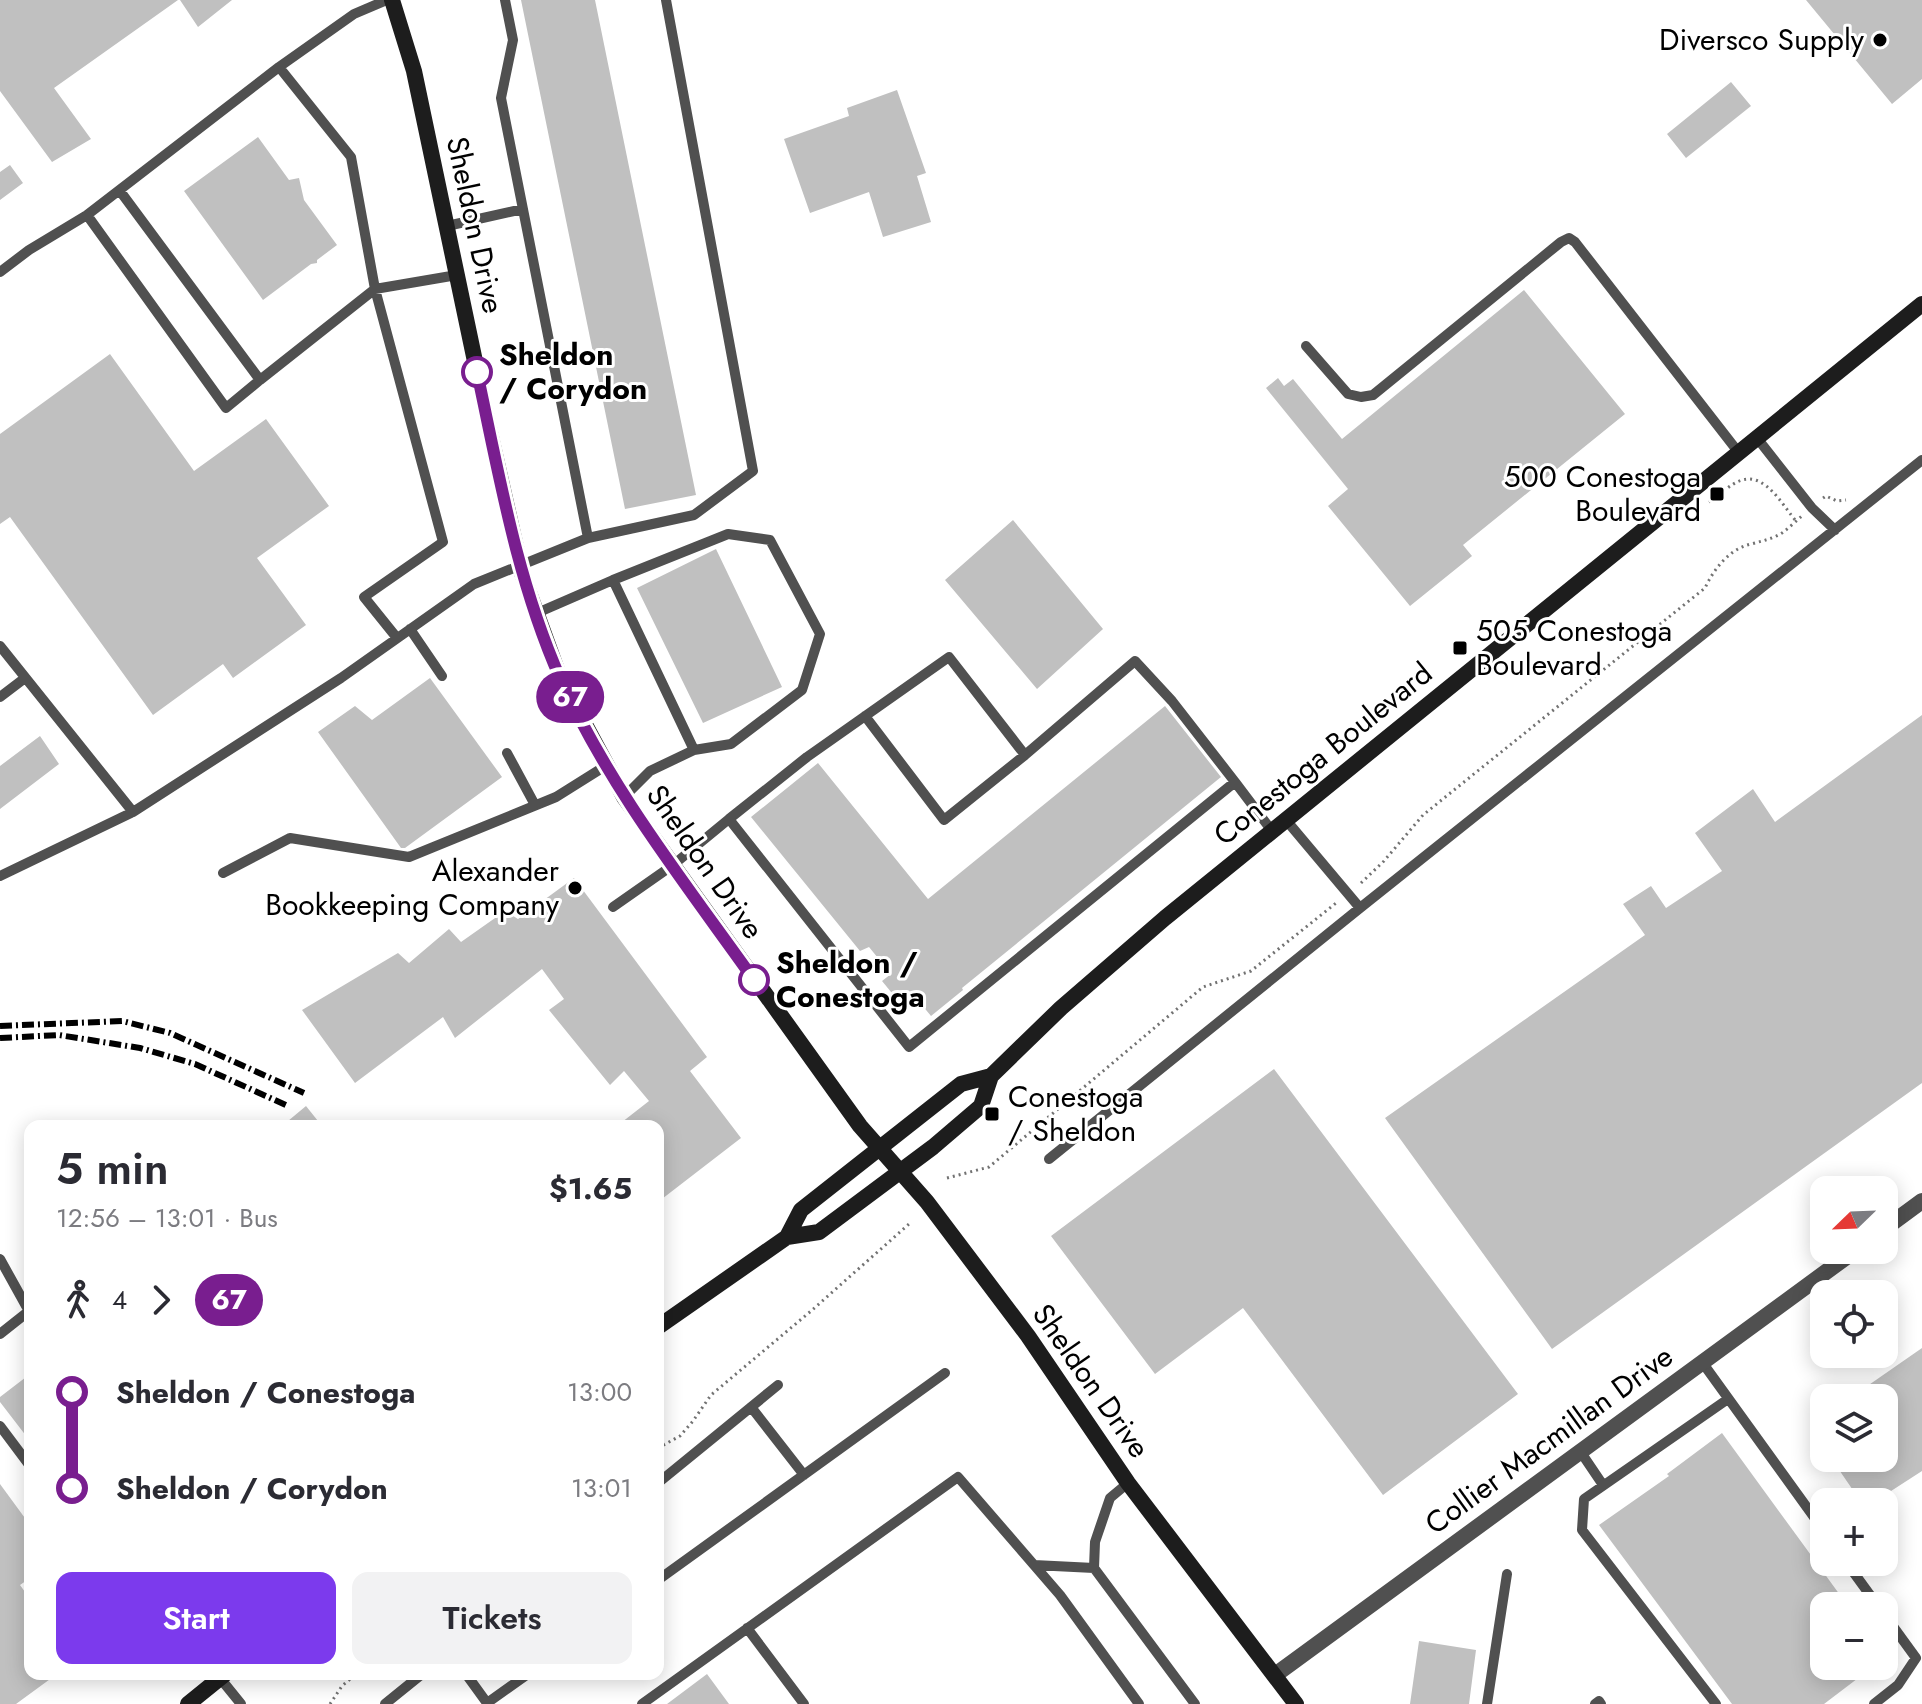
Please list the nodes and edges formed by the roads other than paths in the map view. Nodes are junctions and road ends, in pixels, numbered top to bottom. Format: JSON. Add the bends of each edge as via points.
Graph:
{"nodes":[{"id":1,"x":390,"y":0,"type":"edge"},
{"id":2,"x":505,"y":0,"type":"edge"},
{"id":3,"x":666,"y":0,"type":"edge"},
{"id":4,"x":279,"y":67,"type":"junction"},
{"id":5,"x":120,"y":191,"type":"junction"},
{"id":6,"x":523,"y":209,"type":"junction"},
{"id":7,"x":87,"y":215,"type":"junction"},
{"id":8,"x":447,"y":226,"type":"junction"},
{"id":9,"x":0,"y":272,"type":"edge"},
{"id":10,"x":457,"y":275,"type":"junction"},
{"id":11,"x":375,"y":289,"type":"junction"},
{"id":12,"x":1922,"y":304,"type":"edge"},
{"id":13,"x":1306,"y":346,"type":"dead end"},
{"id":14,"x":260,"y":380,"type":"junction"},
{"id":15,"x":1757,"y":438,"type":"junction"},
{"id":16,"x":1739,"y":453,"type":"junction"},
{"id":17,"x":1922,"y":460,"type":"edge"},
{"id":18,"x":1835,"y":530,"type":"junction"},
{"id":19,"x":588,"y":538,"type":"junction"},
{"id":20,"x":520,"y":567,"type":"junction"},
{"id":21,"x":613,"y":580,"type":"junction"},
{"id":22,"x":537,"y":613,"type":"junction"},
{"id":23,"x":410,"y":629,"type":"junction"},
{"id":24,"x":397,"y":638,"type":"junction"},
{"id":25,"x":0,"y":646,"type":"edge"},
{"id":26,"x":442,"y":676,"type":"dead end"},
{"id":27,"x":25,"y":678,"type":"junction"},
{"id":28,"x":0,"y":697,"type":"edge"},
{"id":29,"x":865,"y":716,"type":"junction"},
{"id":30,"x":694,"y":750,"type":"junction"},
{"id":31,"x":507,"y":753,"type":"dead end"},
{"id":32,"x":1025,"y":755,"type":"junction"},
{"id":33,"x":607,"y":765,"type":"junction"},
{"id":34,"x":1235,"y":782,"type":"junction"},
{"id":35,"x":624,"y":797,"type":"junction"},
{"id":36,"x":535,"y":805,"type":"junction"},
{"id":37,"x":133,"y":812,"type":"junction"},
{"id":38,"x":729,"y":819,"type":"junction"},
{"id":39,"x":1286,"y":820,"type":"junction"},
{"id":40,"x":1272,"y":831,"type":"junction"},
{"id":41,"x":673,"y":865,"type":"junction"},
{"id":42,"x":223,"y":873,"type":"dead end"},
{"id":43,"x":0,"y":876,"type":"edge"},
{"id":44,"x":613,"y":907,"type":"dead end"},
{"id":45,"x":1360,"y":908,"type":"junction"},
{"id":46,"x":991,"y":1076,"type":"junction"},
{"id":47,"x":880,"y":1149,"type":"junction"},
{"id":48,"x":1049,"y":1159,"type":"dead end"},
{"id":49,"x":901,"y":1173,"type":"junction"},
{"id":50,"x":1922,"y":1201,"type":"edge"},
{"id":51,"x":1898,"y":1219,"type":"edge"},
{"id":52,"x":787,"y":1237,"type":"junction"},
{"id":53,"x":0,"y":1259,"type":"edge"},
{"id":54,"x":1837,"y":1264,"type":"edge"},
{"id":55,"x":24,"y":1303,"type":"edge"},
{"id":56,"x":24,"y":1316,"type":"edge"},
{"id":57,"x":664,"y":1323,"type":"edge"},
{"id":58,"x":0,"y":1334,"type":"edge"},
{"id":59,"x":1702,"y":1362,"type":"junction"},
{"id":60,"x":945,"y":1373,"type":"dead end"},
{"id":61,"x":778,"y":1385,"type":"dead end"},
{"id":62,"x":1728,"y":1399,"type":"junction"},
{"id":63,"x":751,"y":1407,"type":"junction"},
{"id":64,"x":0,"y":1426,"type":"edge"},
{"id":65,"x":1580,"y":1451,"type":"junction"},
{"id":66,"x":24,"y":1458,"type":"edge"},
{"id":67,"x":804,"y":1475,"type":"junction"},
{"id":68,"x":664,"y":1478,"type":"edge"},
{"id":69,"x":1128,"y":1483,"type":"junction"},
{"id":70,"x":1603,"y":1485,"type":"junction"},
{"id":71,"x":1810,"y":1512,"type":"edge"},
{"id":72,"x":1034,"y":1565,"type":"junction"},
{"id":73,"x":1094,"y":1568,"type":"junction"},
{"id":74,"x":1507,"y":1574,"type":"dead end"},
{"id":75,"x":664,"y":1576,"type":"edge"},
{"id":76,"x":747,"y":1628,"type":"junction"},
{"id":77,"x":1898,"y":1633,"type":"edge"},
{"id":78,"x":1275,"y":1675,"type":"junction"},
{"id":79,"x":218,"y":1680,"type":"edge"},
{"id":80,"x":226,"y":1680,"type":"edge"},
{"id":81,"x":415,"y":1680,"type":"edge"},
{"id":82,"x":470,"y":1680,"type":"edge"},
{"id":83,"x":520,"y":1680,"type":"edge"},
{"id":84,"x":188,"y":1704,"type":"edge"},
{"id":85,"x":241,"y":1704,"type":"edge"},
{"id":86,"x":385,"y":1704,"type":"edge"},
{"id":87,"x":642,"y":1704,"type":"edge"},
{"id":88,"x":804,"y":1704,"type":"edge"},
{"id":89,"x":1139,"y":1704,"type":"edge"},
{"id":90,"x":1195,"y":1704,"type":"edge"},
{"id":91,"x":1296,"y":1704,"type":"edge"},
{"id":92,"x":1487,"y":1704,"type":"edge"},
{"id":93,"x":1716,"y":1704,"type":"edge"},
{"id":94,"x":1874,"y":1704,"type":"edge"}],
"edges":[{"from":1,"to":4,"type":"lane","via":[[354,14]]},
{"from":1,"to":8,"type":"street","name":"Sheldon Drive","via":[[414,71]]},
{"from":2,"to":6,"type":"lane","via":[[513,40],[501,98]]},
{"from":3,"to":19,"type":"lane","via":[[753,471],[694,515]]},
{"from":4,"to":5,"type":"lane"},
{"from":4,"to":11,"type":"lane","via":[[351,157]]},
{"from":5,"to":7,"type":"lane"},
{"from":5,"to":14,"type":"lane"},
{"from":6,"to":8,"type":"lane"},
{"from":6,"to":19,"type":"lane"},
{"from":7,"to":9,"type":"lane"},
{"from":7,"to":14,"type":"lane","via":[[226,408]]},
{"from":8,"to":10,"type":"street","name":"Sheldon Drive"},
{"from":10,"to":11,"type":"lane"},
{"from":10,"to":20,"type":"street","name":"Sheldon Drive"},
{"from":11,"to":14,"type":"lane"},
{"from":11,"to":24,"type":"lane","via":[[443,542],[364,597]]},
{"from":12,"to":15,"type":"street","name":"Conestoga Boulevard"},
{"from":13,"to":16,"type":"lane","via":[[1348,394],[1373,395],[1569,238]]},
{"from":15,"to":16,"type":"street","name":"Conestoga Boulevard"},
{"from":15,"to":18,"type":"lane"},
{"from":16,"to":39,"type":"street","name":"Conestoga Boulevard"},
{"from":17,"to":18,"type":"lane"},
{"from":18,"to":45,"type":"lane"},
{"from":19,"to":20,"type":"lane"},
{"from":20,"to":22,"type":"street","name":"Sheldon Drive"},
{"from":20,"to":23,"type":"lane","via":[[474,584]]},
{"from":21,"to":22,"type":"lane"},
{"from":21,"to":30,"type":"lane"},
{"from":21,"to":30,"type":"lane","via":[[728,534],[770,540],[820,634],[802,690],[731,744]]},
{"from":22,"to":33,"type":"street","name":"Sheldon Drive","via":[[560,678]]},
{"from":23,"to":24,"type":"lane"},
{"from":23,"to":26,"type":"lane"},
{"from":24,"to":37,"type":"lane"},
{"from":25,"to":27,"type":"lane"},
{"from":27,"to":28,"type":"lane"},
{"from":27,"to":37,"type":"lane"},
{"from":29,"to":32,"type":"lane","via":[[949,657]]},
{"from":29,"to":32,"type":"lane","via":[[944,820]]},
{"from":29,"to":38,"type":"lane"},
{"from":30,"to":35,"type":"lane","via":[[650,771]]},
{"from":31,"to":36,"type":"lane"},
{"from":32,"to":34,"type":"lane","via":[[1135,661]]},
{"from":33,"to":35,"type":"street","name":"Sheldon Drive"},
{"from":33,"to":36,"type":"lane"},
{"from":34,"to":38,"type":"lane","via":[[909,1047]]},
{"from":34,"to":40,"type":"lane"},
{"from":35,"to":41,"type":"street","name":"Sheldon Drive"},
{"from":36,"to":42,"type":"lane","via":[[409,857],[290,838]]},
{"from":37,"to":43,"type":"lane"},
{"from":38,"to":41,"type":"lane"},
{"from":39,"to":40,"type":"street","name":"Conestoga Boulevard"},
{"from":39,"to":45,"type":"lane"},
{"from":40,"to":46,"type":"street","name":"Conestoga Boulevard","via":[[1061,1008]]},
{"from":41,"to":44,"type":"lane"},
{"from":41,"to":47,"type":"street","name":"Sheldon Drive"},
{"from":45,"to":48,"type":"lane"},
{"from":46,"to":47,"type":"street","name":"Conestoga Boulevard","via":[[961,1084]]},
{"from":46,"to":49,"type":"street","name":"Conestoga Boulevard","via":[[981,1106]]},
{"from":47,"to":49,"type":"street","name":"Sheldon Drive"},
{"from":47,"to":52,"type":"street","name":"Conestoga Boulevard","via":[[801,1210]]},
{"from":49,"to":52,"type":"street","name":"Conestoga Boulevard","via":[[819,1232]]},
{"from":49,"to":69,"type":"street","name":"Sheldon Drive","via":[[1028,1336]]},
{"from":50,"to":51,"type":"street"},
{"from":52,"to":57,"type":"street","name":"Conestoga Boulevard"},
{"from":53,"to":55,"type":"lane"},
{"from":54,"to":59,"type":"street","name":"Collier Macmillan Drive"},
{"from":56,"to":58,"type":"lane"},
{"from":59,"to":62,"type":"lane"},
{"from":59,"to":65,"type":"street","name":"Collier Macmillan Drive"},
{"from":60,"to":67,"type":"lane"},
{"from":61,"to":63,"type":"lane"},
{"from":62,"to":70,"type":"lane"},
{"from":62,"to":71,"type":"lane"},
{"from":63,"to":67,"type":"lane"},
{"from":63,"to":68,"type":"lane"},
{"from":64,"to":66,"type":"lane"},
{"from":65,"to":70,"type":"lane"},
{"from":65,"to":78,"type":"street","name":"Collier Macmillan Drive"},
{"from":67,"to":75,"type":"lane"},
{"from":69,"to":73,"type":"lane","via":[[1110,1498],[1095,1542]]},
{"from":69,"to":78,"type":"street","name":"Sheldon Drive"},
{"from":70,"to":93,"type":"lane","via":[[1584,1499],[1582,1530]]},
{"from":72,"to":73,"type":"lane"},
{"from":72,"to":76,"type":"lane","via":[[958,1477]]},
{"from":72,"to":89,"type":"lane"},
{"from":73,"to":90,"type":"lane"},
{"from":74,"to":92,"type":"lane"},
{"from":76,"to":87,"type":"lane"},
{"from":76,"to":88,"type":"lane"},
{"from":77,"to":94,"type":"lane","via":[[1916,1658],[1898,1685]]},
{"from":78,"to":91,"type":"street","name":"Sheldon Drive"},
{"from":79,"to":84,"type":"street"},
{"from":80,"to":85,"type":"lane"},
{"from":81,"to":86,"type":"lane"},
{"from":82,"to":83,"type":"lane","via":[[487,1703]]}]}
